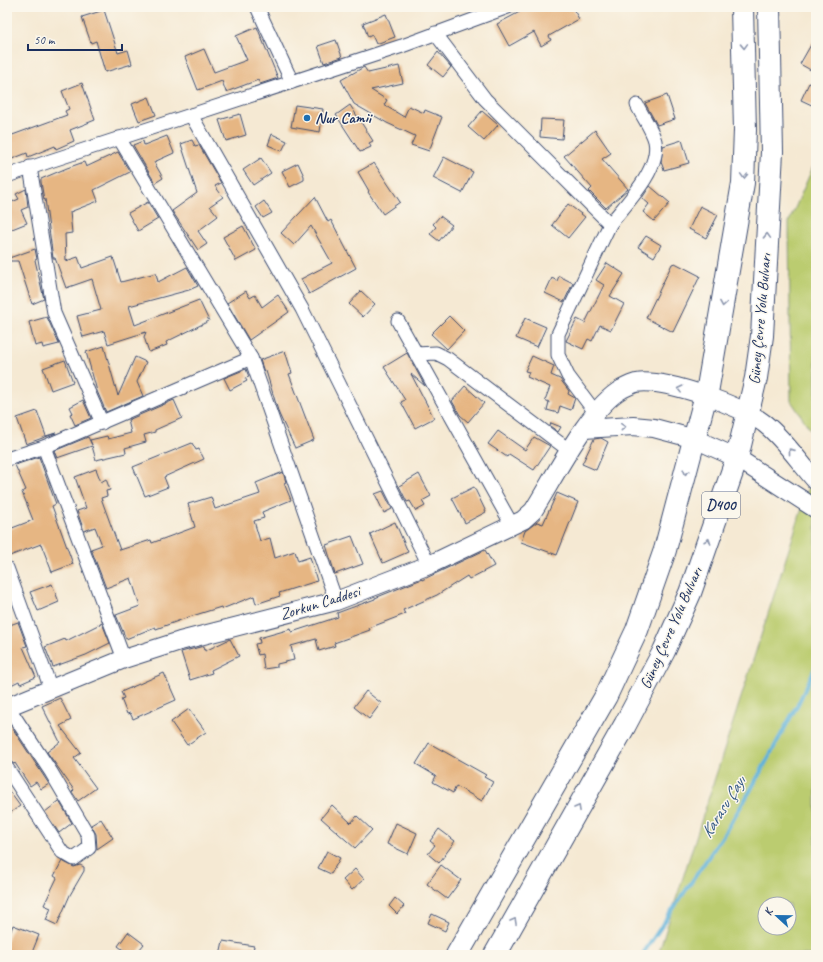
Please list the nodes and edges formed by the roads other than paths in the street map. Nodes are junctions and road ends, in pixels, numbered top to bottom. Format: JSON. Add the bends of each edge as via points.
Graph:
{"nodes":[{"id":1,"x":257,"y":7,"type":"edge"},
{"id":2,"x":508,"y":7,"type":"edge"},
{"id":3,"x":742,"y":7,"type":"edge"},
{"id":4,"x":769,"y":7,"type":"edge"},
{"id":5,"x":490,"y":10,"type":"edge"},
{"id":6,"x":435,"y":33,"type":"junction"},
{"id":7,"x":292,"y":82,"type":"junction"},
{"id":8,"x":637,"y":105,"type":"dead end"},
{"id":9,"x":191,"y":115,"type":"junction"},
{"id":10,"x":119,"y":138,"type":"junction"},
{"id":11,"x":30,"y":167,"type":"junction"},
{"id":12,"x":7,"y":176,"type":"edge"},
{"id":13,"x":610,"y":224,"type":"junction"},
{"id":14,"x":398,"y":320,"type":"dead end"},
{"id":15,"x":416,"y":354,"type":"junction"},
{"id":16,"x":251,"y":358,"type":"junction"},
{"id":17,"x":706,"y":396,"type":"junction"},
{"id":18,"x":595,"y":412,"type":"junction"},
{"id":19,"x":749,"y":415,"type":"junction"},
{"id":20,"x":102,"y":422,"type":"junction"},
{"id":21,"x":584,"y":429,"type":"junction"},
{"id":22,"x":695,"y":439,"type":"junction"},
{"id":23,"x":44,"y":447,"type":"junction"},
{"id":24,"x":570,"y":451,"type":"junction"},
{"id":25,"x":737,"y":458,"type":"junction"},
{"id":26,"x":7,"y":459,"type":"edge"},
{"id":27,"x":816,"y":481,"type":"edge"},
{"id":28,"x":816,"y":509,"type":"edge"},
{"id":29,"x":512,"y":525,"type":"junction"},
{"id":30,"x":428,"y":565,"type":"junction"},
{"id":31,"x":7,"y":568,"type":"edge"},
{"id":32,"x":336,"y":601,"type":"junction"},
{"id":33,"x":124,"y":659,"type":"junction"},
{"id":34,"x":51,"y":689,"type":"junction"},
{"id":35,"x":8,"y":707,"type":"edge"},
{"id":36,"x":7,"y":768,"type":"edge"},
{"id":37,"x":457,"y":955,"type":"edge"},
{"id":38,"x":495,"y":955,"type":"edge"}],
"edges":[{"from":1,"to":7,"type":"street"},
{"from":2,"to":5,"type":"street"},
{"from":3,"to":17,"type":"highway","name":"Güney Çevre Yolu Bulvarı","number":"D400","one_way":true,"via":[[746,130],[743,183]]},
{"from":19,"to":4,"type":"highway","name":"Güney Çevre Yolu Bulvarı","number":"D400","one_way":true,"via":[[762,336],[772,152]]},
{"from":5,"to":6,"type":"street"},
{"from":6,"to":7,"type":"street"},
{"from":6,"to":13,"type":"street","via":[[485,99]]},
{"from":7,"to":9,"type":"street"},
{"from":8,"to":13,"type":"street","via":[[655,141],[650,172]]},
{"from":9,"to":10,"type":"street"},
{"from":9,"to":30,"type":"street","via":[[302,309]]},
{"from":10,"to":11,"type":"street"},
{"from":10,"to":16,"type":"street"},
{"from":11,"to":12,"type":"street"},
{"from":11,"to":20,"type":"street","via":[[54,313]]},
{"from":13,"to":18,"type":"street","via":[[558,334],[558,355],[568,376]]},
{"from":14,"to":15,"type":"street"},
{"from":15,"to":24,"type":"street","via":[[436,353],[448,359]]},
{"from":15,"to":29,"type":"street"},
{"from":16,"to":20,"type":"street"},
{"from":16,"to":32,"type":"street"},
{"from":17,"to":18,"type":"street","name":"Zorkun Caddesi","one_way":true,"via":[[675,387],[636,383],[622,389]]},
{"from":17,"to":19,"type":"street","name":"Zorkun Caddesi"},
{"from":17,"to":22,"type":"highway","name":"Güney Çevre Yolu Bulvarı","number":"D400"},
{"from":18,"to":21,"type":"street","name":"Zorkun Caddesi"},
{"from":19,"to":25,"type":"highway","name":"Güney Çevre Yolu Bulvarı","number":"D400"},
{"from":27,"to":19,"type":"street","name":"Zorkun Caddesi","one_way":true,"via":[[781,438],[764,423]]},
{"from":20,"to":23,"type":"street"},
{"from":21,"to":22,"type":"street","one_way":true,"via":[[633,426],[654,428]]},
{"from":21,"to":24,"type":"street","name":"Zorkun Caddesi"},
{"from":22,"to":25,"type":"street"},
{"from":22,"to":37,"type":"highway","name":"Güney Çevre Yolu Bulvarı","number":"D400","one_way":true,"via":[[663,557],[637,630],[606,696]]},
{"from":23,"to":26,"type":"street"},
{"from":23,"to":33,"type":"street"},
{"from":24,"to":29,"type":"street","name":"Zorkun Caddesi","via":[[533,511]]},
{"from":25,"to":28,"type":"street"},
{"from":38,"to":25,"type":"highway","name":"Güney Çevre Yolu Bulvarı","number":"D400","one_way":true,"via":[[664,651],[690,593]]},
{"from":29,"to":30,"type":"street","name":"Zorkun Caddesi"},
{"from":30,"to":32,"type":"street","name":"Zorkun Caddesi"},
{"from":31,"to":34,"type":"street"},
{"from":32,"to":33,"type":"street","name":"Zorkun Caddesi","via":[[180,641]]},
{"from":33,"to":34,"type":"street","name":"Zorkun Caddesi"},
{"from":34,"to":35,"type":"street","name":"Zorkun Caddesi"},
{"from":35,"to":36,"type":"street","via":[[51,772],[88,835],[89,848],[74,858],[62,852]]}]}
